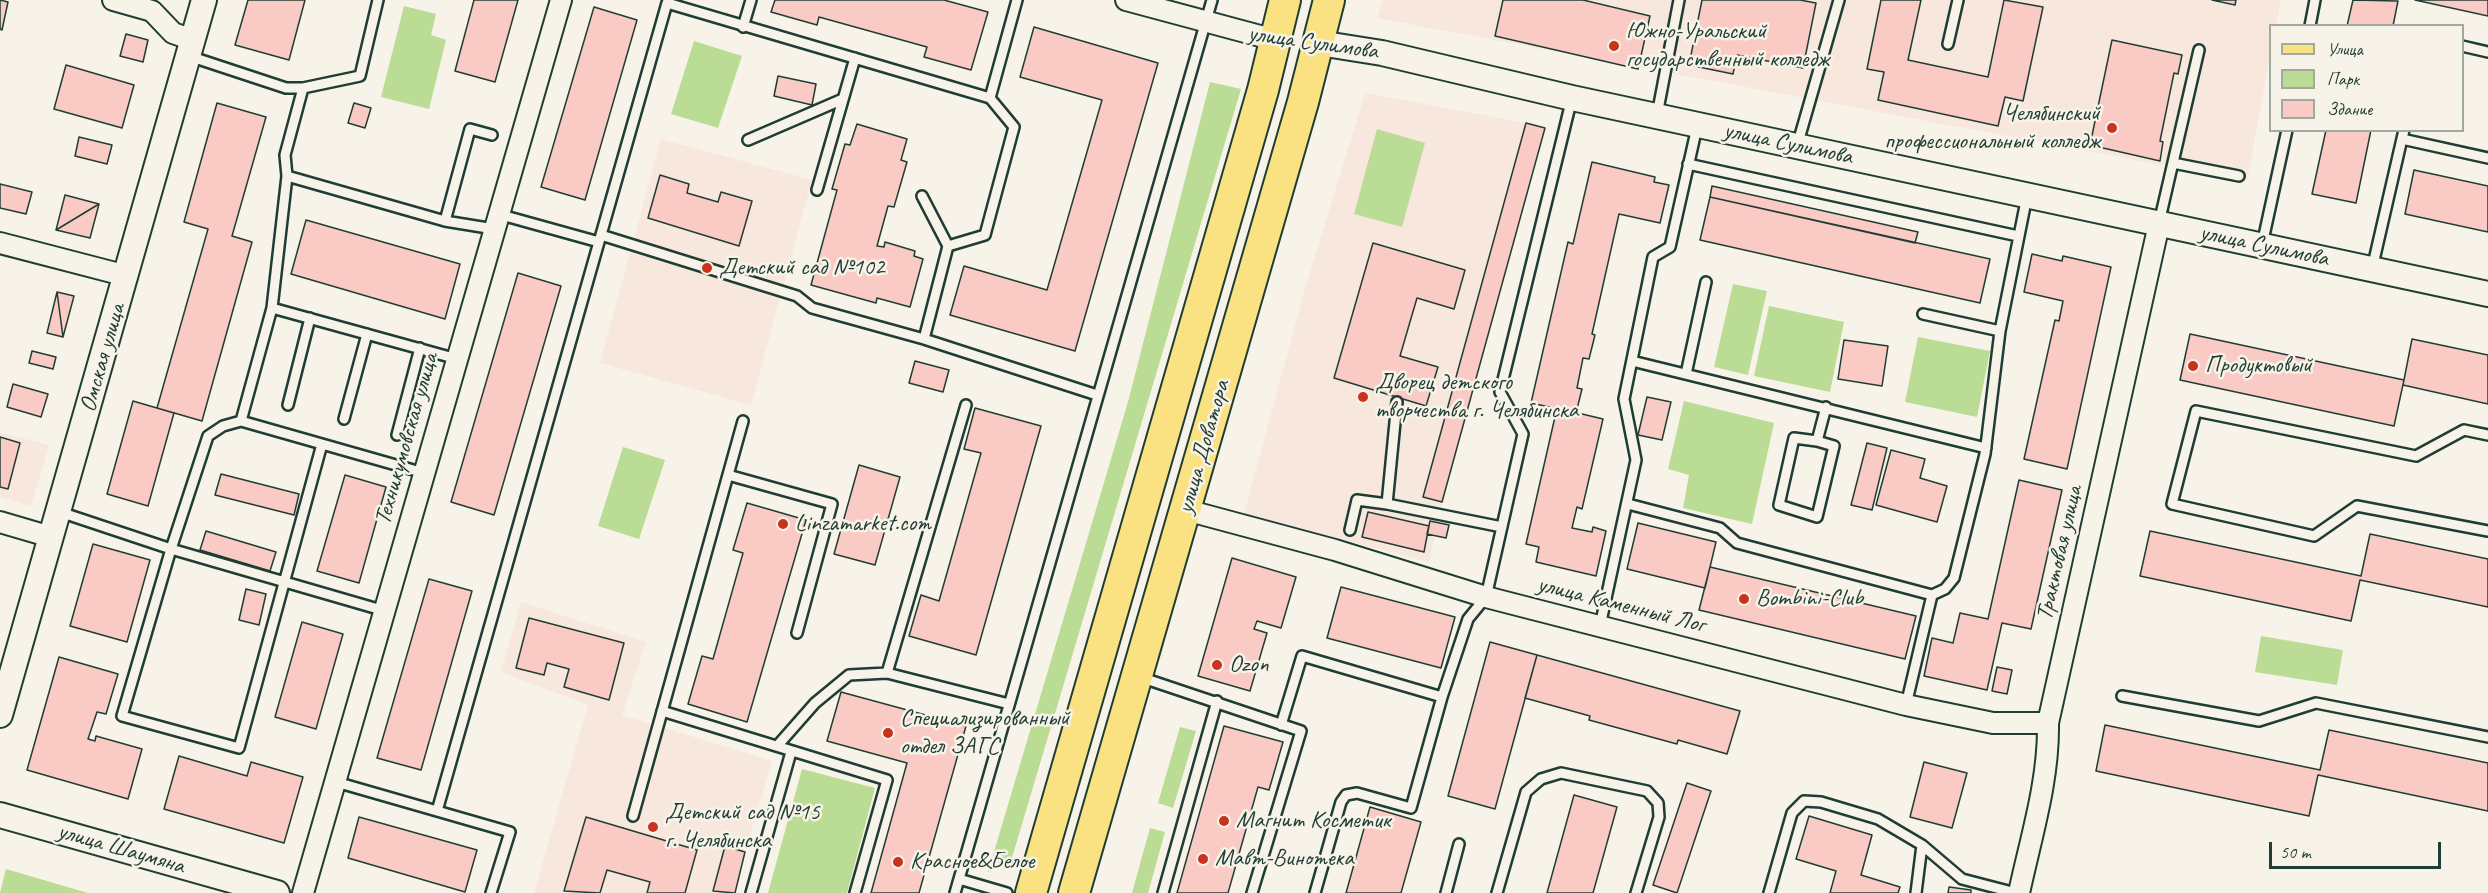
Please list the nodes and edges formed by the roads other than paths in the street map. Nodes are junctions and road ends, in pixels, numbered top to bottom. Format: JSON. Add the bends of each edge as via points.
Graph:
{"nodes":[{"id":1,"x":113,"y":0,"type":"edge"},
{"id":2,"x":204,"y":0,"type":"edge"},
{"id":3,"x":378,"y":0,"type":"edge"},
{"id":4,"x":561,"y":0,"type":"edge"},
{"id":5,"x":751,"y":0,"type":"edge"},
{"id":6,"x":1017,"y":0,"type":"edge"},
{"id":7,"x":1126,"y":0,"type":"edge"},
{"id":8,"x":1212,"y":0,"type":"edge"},
{"id":9,"x":1285,"y":0,"type":"edge"},
{"id":10,"x":1329,"y":0,"type":"edge"},
{"id":11,"x":1680,"y":0,"type":"edge"},
{"id":12,"x":1839,"y":0,"type":"edge"},
{"id":13,"x":1958,"y":0,"type":"edge"},
{"id":14,"x":2315,"y":0,"type":"edge"},
{"id":15,"x":1206,"y":24,"type":"junction"},
{"id":16,"x":2310,"y":24,"type":"edge"},
{"id":17,"x":743,"y":27,"type":"junction"},
{"id":18,"x":1275,"y":40,"type":"junction"},
{"id":19,"x":1319,"y":43,"type":"junction"},
{"id":20,"x":1948,"y":44,"type":"dead end"},
{"id":21,"x":2464,"y":46,"type":"edge"},
{"id":22,"x":191,"y":48,"type":"junction"},
{"id":23,"x":2199,"y":50,"type":"dead end"},
{"id":24,"x":2488,"y":52,"type":"edge"},
{"id":25,"x":855,"y":58,"type":"junction"},
{"id":26,"x":303,"y":88,"type":"junction"},
{"id":27,"x":990,"y":98,"type":"junction"},
{"id":28,"x":1572,"y":98,"type":"junction"},
{"id":29,"x":843,"y":99,"type":"junction"},
{"id":30,"x":1657,"y":116,"type":"junction"},
{"id":31,"x":1698,"y":125,"type":"junction"},
{"id":32,"x":2287,"y":132,"type":"edge"},
{"id":33,"x":492,"y":135,"type":"dead end"},
{"id":34,"x":2403,"y":135,"type":"edge"},
{"id":35,"x":748,"y":140,"type":"dead end"},
{"id":36,"x":1797,"y":146,"type":"junction"},
{"id":37,"x":2488,"y":158,"type":"edge"},
{"id":38,"x":1688,"y":164,"type":"junction"},
{"id":39,"x":2173,"y":164,"type":"junction"},
{"id":40,"x":287,"y":176,"type":"junction"},
{"id":41,"x":2239,"y":176,"type":"dead end"},
{"id":42,"x":817,"y":190,"type":"dead end"},
{"id":43,"x":922,"y":196,"type":"dead end"},
{"id":44,"x":2027,"y":196,"type":"junction"},
{"id":45,"x":446,"y":221,"type":"junction"},
{"id":46,"x":496,"y":222,"type":"junction"},
{"id":47,"x":2159,"y":224,"type":"junction"},
{"id":48,"x":2018,"y":236,"type":"junction"},
{"id":49,"x":600,"y":239,"type":"junction"},
{"id":50,"x":0,"y":243,"type":"edge"},
{"id":51,"x":948,"y":246,"type":"junction"},
{"id":52,"x":2262,"y":246,"type":"junction"},
{"id":53,"x":2372,"y":269,"type":"junction"},
{"id":54,"x":127,"y":276,"type":"junction"},
{"id":55,"x":1706,"y":282,"type":"dead end"},
{"id":56,"x":2488,"y":294,"type":"edge"},
{"id":57,"x":272,"y":308,"type":"junction"},
{"id":58,"x":1923,"y":314,"type":"dead end"},
{"id":59,"x":310,"y":318,"type":"junction"},
{"id":60,"x":2000,"y":331,"type":"junction"},
{"id":61,"x":367,"y":334,"type":"junction"},
{"id":62,"x":924,"y":339,"type":"junction"},
{"id":63,"x":420,"y":348,"type":"junction"},
{"id":64,"x":457,"y":359,"type":"junction"},
{"id":65,"x":1632,"y":361,"type":"junction"},
{"id":66,"x":1686,"y":374,"type":"junction"},
{"id":67,"x":1097,"y":395,"type":"junction"},
{"id":68,"x":1397,"y":402,"type":"dead end"},
{"id":69,"x":288,"y":405,"type":"dead end"},
{"id":70,"x":966,"y":405,"type":"dead end"},
{"id":71,"x":1826,"y":407,"type":"junction"},
{"id":72,"x":344,"y":419,"type":"dead end"},
{"id":73,"x":241,"y":421,"type":"junction"},
{"id":74,"x":743,"y":421,"type":"dead end"},
{"id":75,"x":397,"y":435,"type":"dead end"},
{"id":76,"x":2488,"y":435,"type":"edge"},
{"id":77,"x":1817,"y":441,"type":"junction"},
{"id":78,"x":322,"y":444,"type":"junction"},
{"id":79,"x":1986,"y":448,"type":"junction"},
{"id":80,"x":424,"y":473,"type":"junction"},
{"id":81,"x":728,"y":475,"type":"junction"},
{"id":82,"x":1387,"y":504,"type":"junction"},
{"id":83,"x":1628,"y":504,"type":"junction"},
{"id":84,"x":1186,"y":510,"type":"junction"},
{"id":85,"x":59,"y":511,"type":"junction"},
{"id":86,"x":0,"y":522,"type":"edge"},
{"id":87,"x":1502,"y":527,"type":"junction"},
{"id":88,"x":1350,"y":530,"type":"dead end"},
{"id":89,"x":2488,"y":531,"type":"edge"},
{"id":90,"x":51,"y":537,"type":"junction"},
{"id":91,"x":171,"y":549,"type":"junction"},
{"id":92,"x":285,"y":583,"type":"junction"},
{"id":93,"x":1932,"y":595,"type":"junction"},
{"id":94,"x":1486,"y":597,"type":"junction"},
{"id":95,"x":385,"y":611,"type":"junction"},
{"id":96,"x":1600,"y":626,"type":"junction"},
{"id":97,"x":797,"y":633,"type":"dead end"},
{"id":98,"x":887,"y":673,"type":"junction"},
{"id":99,"x":1137,"y":676,"type":"junction"},
{"id":100,"x":2122,"y":696,"type":"dead end"},
{"id":101,"x":1442,"y":697,"type":"junction"},
{"id":102,"x":1217,"y":701,"type":"junction"},
{"id":103,"x":1009,"y":704,"type":"junction"},
{"id":104,"x":1906,"y":705,"type":"junction"},
{"id":105,"x":662,"y":711,"type":"junction"},
{"id":106,"x":0,"y":715,"type":"edge"},
{"id":107,"x":2048,"y":723,"type":"junction"},
{"id":108,"x":1281,"y":725,"type":"junction"},
{"id":109,"x":2488,"y":737,"type":"edge"},
{"id":110,"x":778,"y":745,"type":"junction"},
{"id":111,"x":791,"y":752,"type":"junction"},
{"id":112,"x":336,"y":782,"type":"junction"},
{"id":113,"x":437,"y":811,"type":"junction"},
{"id":114,"x":0,"y":815,"type":"edge"},
{"id":115,"x":633,"y":816,"type":"dead end"},
{"id":116,"x":1459,"y":844,"type":"dead end"},
{"id":117,"x":1922,"y":845,"type":"junction"},
{"id":118,"x":959,"y":879,"type":"junction"},
{"id":119,"x":277,"y":893,"type":"edge"},
{"id":120,"x":303,"y":893,"type":"edge"},
{"id":121,"x":491,"y":893,"type":"edge"},
{"id":122,"x":751,"y":893,"type":"edge"},
{"id":123,"x":855,"y":893,"type":"edge"},
{"id":124,"x":955,"y":893,"type":"edge"},
{"id":125,"x":1007,"y":893,"type":"edge"},
{"id":126,"x":1031,"y":893,"type":"edge"},
{"id":127,"x":1074,"y":893,"type":"edge"},
{"id":128,"x":1163,"y":893,"type":"edge"},
{"id":129,"x":1252,"y":893,"type":"edge"},
{"id":130,"x":1315,"y":893,"type":"edge"},
{"id":131,"x":1446,"y":893,"type":"edge"},
{"id":132,"x":1497,"y":893,"type":"edge"},
{"id":133,"x":1636,"y":893,"type":"edge"},
{"id":134,"x":1769,"y":893,"type":"edge"},
{"id":135,"x":1916,"y":893,"type":"edge"},
{"id":136,"x":2017,"y":893,"type":"edge"}],
"edges":[{"from":1,"to":22,"type":"street","via":[[152,11]]},
{"from":2,"to":22,"type":"street","name":"Омская улица"},
{"from":3,"to":26,"type":"lane","via":[[360,76]]},
{"from":4,"to":46,"type":"street","name":"Техникумовская улица"},
{"from":5,"to":17,"type":"lane"},
{"from":6,"to":27,"type":"lane"},
{"from":7,"to":15,"type":"street","name":"улица Сулимова"},
{"from":8,"to":15,"type":"lane"},
{"from":9,"to":18,"type":"main road","name":"улица Доватора"},
{"from":10,"to":19,"type":"main road","name":"улица Доватора"},
{"from":11,"to":30,"type":"lane"},
{"from":12,"to":36,"type":"lane"},
{"from":13,"to":20,"type":"lane"},
{"from":14,"to":16,"type":"lane"},
{"from":15,"to":18,"type":"street","name":"улица Сулимова"},
{"from":15,"to":67,"type":"lane"},
{"from":17,"to":25,"type":"lane"},
{"from":17,"to":49,"type":"lane","via":[[667,3]]},
{"from":18,"to":19,"type":"main road","name":"улица Сулимова"},
{"from":18,"to":126,"type":"main road","name":"улица Доватора"},
{"from":19,"to":28,"type":"street","name":"улица Сулимова","via":[[1382,53]]},
{"from":19,"to":84,"type":"main road","name":"улица Доватора"},
{"from":21,"to":24,"type":"lane"},
{"from":22,"to":26,"type":"lane","via":[[286,88]]},
{"from":22,"to":54,"type":"street","name":"Омская улица"},
{"from":23,"to":39,"type":"lane"},
{"from":25,"to":27,"type":"lane"},
{"from":25,"to":29,"type":"lane"},
{"from":26,"to":40,"type":"lane","via":[[285,155]]},
{"from":27,"to":51,"type":"lane","via":[[1014,127],[985,235]]},
{"from":28,"to":30,"type":"street","name":"улица Сулимова"},
{"from":28,"to":87,"type":"lane","via":[[1500,392],[1523,434]]},
{"from":29,"to":35,"type":"lane"},
{"from":29,"to":42,"type":"lane"},
{"from":30,"to":31,"type":"street","name":"улица Сулимова"},
{"from":31,"to":36,"type":"street","name":"улица Сулимова"},
{"from":31,"to":38,"type":"lane"},
{"from":32,"to":52,"type":"lane"},
{"from":33,"to":45,"type":"lane","via":[[470,129]]},
{"from":34,"to":37,"type":"lane"},
{"from":34,"to":53,"type":"lane"},
{"from":36,"to":44,"type":"street","name":"улица Сулимова"},
{"from":38,"to":48,"type":"lane"},
{"from":38,"to":65,"type":"lane","via":[[1670,247],[1653,257]]},
{"from":39,"to":41,"type":"lane"},
{"from":39,"to":47,"type":"lane"},
{"from":40,"to":45,"type":"lane"},
{"from":40,"to":57,"type":"lane"},
{"from":43,"to":51,"type":"lane"},
{"from":44,"to":47,"type":"street","name":"улица Сулимова"},
{"from":44,"to":48,"type":"lane"},
{"from":45,"to":46,"type":"lane"},
{"from":46,"to":49,"type":"lane"},
{"from":46,"to":64,"type":"street","name":"Техникумовская улица"},
{"from":47,"to":52,"type":"street","name":"улица Сулимова"},
{"from":47,"to":107,"type":"street","name":"Трактовая улица"},
{"from":48,"to":60,"type":"lane"},
{"from":49,"to":62,"type":"lane","via":[[797,296],[812,308]]},
{"from":49,"to":113,"type":"lane"},
{"from":50,"to":54,"type":"street"},
{"from":51,"to":62,"type":"lane"},
{"from":52,"to":53,"type":"street","name":"улица Сулимова"},
{"from":53,"to":56,"type":"street","name":"улица Сулимова"},
{"from":54,"to":85,"type":"street","name":"Омская улица"},
{"from":55,"to":66,"type":"lane"},
{"from":57,"to":59,"type":"lane"},
{"from":57,"to":73,"type":"lane"},
{"from":58,"to":60,"type":"lane"},
{"from":59,"to":61,"type":"lane"},
{"from":59,"to":69,"type":"lane"},
{"from":60,"to":79,"type":"lane"},
{"from":61,"to":63,"type":"lane"},
{"from":61,"to":72,"type":"lane"},
{"from":62,"to":67,"type":"lane"},
{"from":63,"to":64,"type":"lane"},
{"from":63,"to":75,"type":"lane"},
{"from":64,"to":80,"type":"street","name":"Техникумовская улица"},
{"from":65,"to":66,"type":"lane"},
{"from":65,"to":83,"type":"lane","via":[[1624,399],[1636,460]]},
{"from":66,"to":71,"type":"lane"},
{"from":67,"to":103,"type":"lane"},
{"from":68,"to":82,"type":"lane"},
{"from":70,"to":98,"type":"lane"},
{"from":71,"to":77,"type":"lane"},
{"from":71,"to":79,"type":"lane"},
{"from":73,"to":78,"type":"lane"},
{"from":73,"to":91,"type":"lane","via":[[208,436]]},
{"from":74,"to":81,"type":"lane"},
{"from":76,"to":89,"type":"lane","via":[[2464,430],[2416,456],[2196,411],[2172,504],[2314,536],[2356,506]]},
{"from":77,"to":77,"type":"lane","via":[[1794,438],[1779,505],[1817,517],[1834,446]]},
{"from":78,"to":80,"type":"lane"},
{"from":78,"to":92,"type":"lane"},
{"from":79,"to":93,"type":"lane","via":[[1954,578],[1945,589]]},
{"from":80,"to":95,"type":"street","name":"Техникумовская улица"},
{"from":81,"to":97,"type":"lane","via":[[832,504]]},
{"from":81,"to":105,"type":"lane"},
{"from":82,"to":87,"type":"lane"},
{"from":82,"to":88,"type":"lane","via":[[1357,500]]},
{"from":83,"to":93,"type":"lane","via":[[1720,528],[1737,543]]},
{"from":83,"to":96,"type":"lane"},
{"from":84,"to":94,"type":"street","name":"улица Каменный Лог","via":[[1335,550]]},
{"from":84,"to":99,"type":"main road","name":"улица Доватора"},
{"from":85,"to":90,"type":"street","name":"Омская улица"},
{"from":85,"to":91,"type":"lane"},
{"from":86,"to":90,"type":"street"},
{"from":87,"to":94,"type":"lane"},
{"from":90,"to":106,"type":"street","name":"Омская улица"},
{"from":91,"to":92,"type":"lane"},
{"from":91,"to":92,"type":"lane","via":[[122,716],[239,748]]},
{"from":92,"to":95,"type":"lane"},
{"from":93,"to":104,"type":"lane"},
{"from":94,"to":96,"type":"street","name":"улица Каменный Лог"},
{"from":94,"to":101,"type":"lane","via":[[1468,619]]},
{"from":95,"to":112,"type":"street","name":"Техникумовская улица"},
{"from":96,"to":104,"type":"street","name":"улица Каменный Лог"},
{"from":98,"to":103,"type":"lane"},
{"from":98,"to":110,"type":"lane","via":[[849,675],[815,703]]},
{"from":99,"to":102,"type":"lane"},
{"from":99,"to":127,"type":"main road","name":"улица Доватора"},
{"from":100,"to":109,"type":"lane","via":[[2259,721],[2316,703]]},
{"from":101,"to":108,"type":"lane","via":[[1302,656]]},
{"from":101,"to":130,"type":"lane","via":[[1411,808],[1357,793],[1346,795]]},
{"from":102,"to":108,"type":"lane"},
{"from":102,"to":128,"type":"lane"},
{"from":103,"to":118,"type":"lane"},
{"from":104,"to":107,"type":"street","name":"улица Каменный Лог","via":[[1993,723]]},
{"from":105,"to":110,"type":"lane"},
{"from":105,"to":115,"type":"lane"},
{"from":107,"to":136,"type":"street","name":"Трактовая улица","via":[[2044,782]]},
{"from":108,"to":129,"type":"lane","via":[[1301,731]]},
{"from":110,"to":111,"type":"lane"},
{"from":111,"to":122,"type":"lane"},
{"from":111,"to":123,"type":"lane","via":[[887,780]]},
{"from":112,"to":113,"type":"lane"},
{"from":112,"to":120,"type":"street","name":"Техникумовская улица"},
{"from":113,"to":121,"type":"lane","via":[[510,832]]},
{"from":114,"to":119,"type":"street","name":"улица Шаумяна"},
{"from":116,"to":131,"type":"lane"},
{"from":117,"to":134,"type":"lane","via":[[1878,819],[1821,802],[1804,801],[1792,813]]},
{"from":117,"to":135,"type":"lane"},
{"from":117,"to":136,"type":"lane","via":[[1962,879]]},
{"from":118,"to":124,"type":"lane"},
{"from":118,"to":125,"type":"lane"},
{"from":132,"to":133,"type":"lane","via":[[1526,792],[1541,779],[1561,773],[1647,791],[1658,803],[1659,817]]}]}
